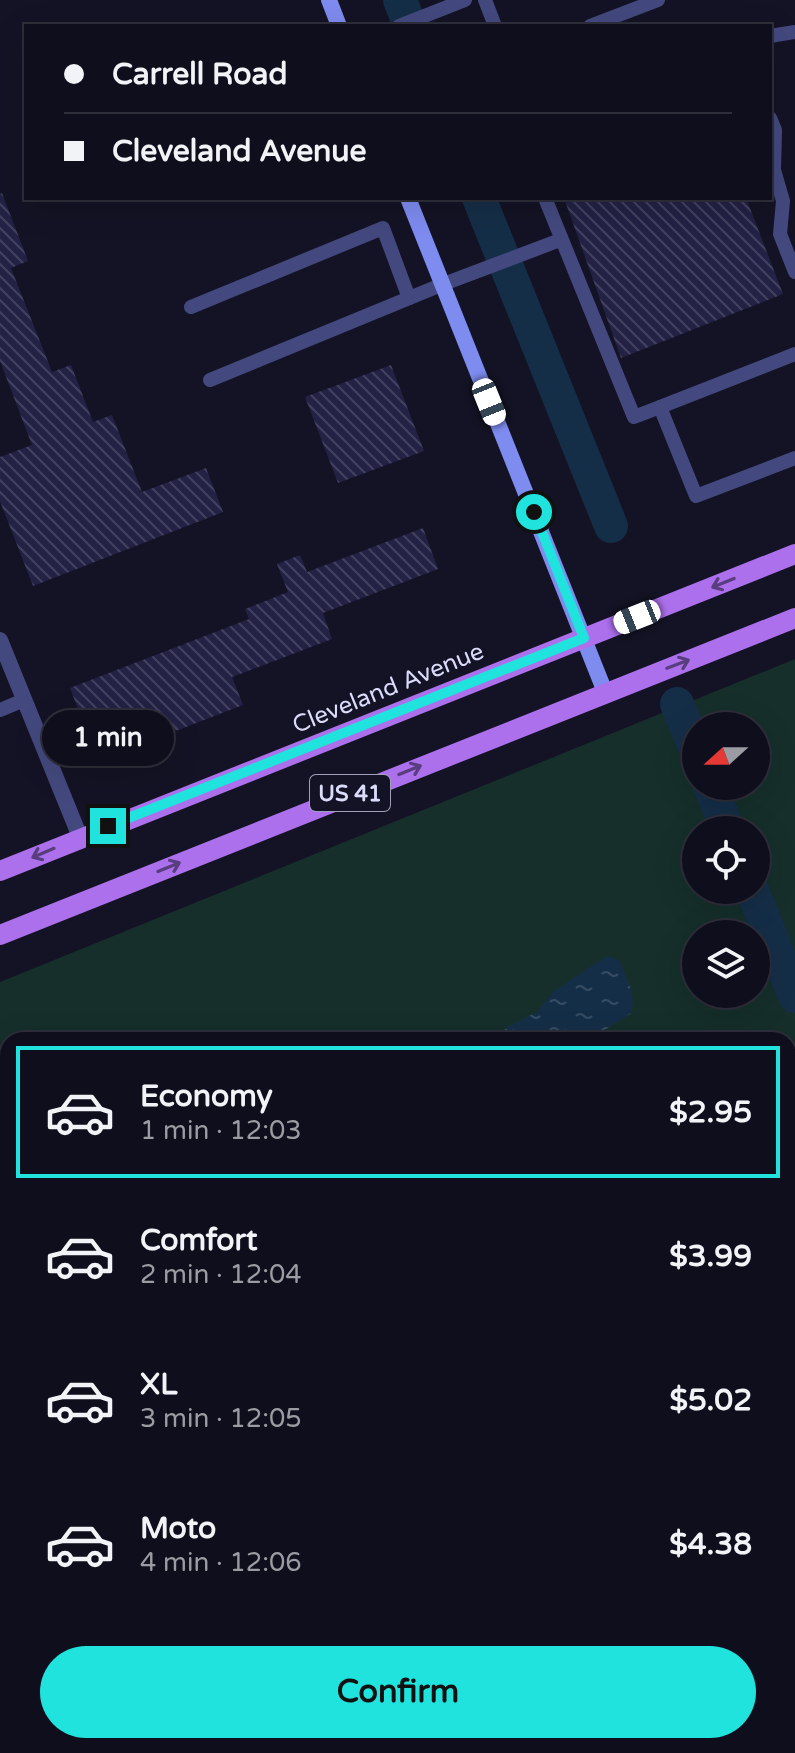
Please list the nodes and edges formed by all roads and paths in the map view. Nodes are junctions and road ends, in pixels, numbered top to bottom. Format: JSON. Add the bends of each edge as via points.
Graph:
{"nodes":[{"id":1,"x":329,"y":0,"type":"edge"},
{"id":2,"x":465,"y":0,"type":"edge"},
{"id":3,"x":485,"y":0,"type":"edge"},
{"id":4,"x":658,"y":0,"type":"edge"},
{"id":5,"x":338,"y":24,"type":"edge"},
{"id":6,"x":404,"y":24,"type":"edge"},
{"id":7,"x":494,"y":24,"type":"edge"},
{"id":8,"x":595,"y":24,"type":"edge"},
{"id":9,"x":795,"y":32,"type":"edge"},
{"id":10,"x":772,"y":36,"type":"edge"},
{"id":11,"x":772,"y":123,"type":"edge"},
{"id":12,"x":409,"y":200,"type":"edge"},
{"id":13,"x":546,"y":200,"type":"edge"},
{"id":14,"x":560,"y":240,"type":"junction"},
{"id":15,"x":795,"y":272,"type":"edge"},
{"id":16,"x":441,"y":285,"type":"junction"},
{"id":17,"x":409,"y":298,"type":"junction"},
{"id":18,"x":191,"y":307,"type":"dead end"},
{"id":19,"x":795,"y":354,"type":"edge"},
{"id":20,"x":210,"y":380,"type":"dead end"},
{"id":21,"x":660,"y":407,"type":"junction"},
{"id":22,"x":795,"y":458,"type":"edge"},
{"id":23,"x":795,"y":554,"type":"edge"},
{"id":24,"x":795,"y":618,"type":"edge"},
{"id":25,"x":584,"y":638,"type":"junction"},
{"id":26,"x":0,"y":640,"type":"edge"},
{"id":27,"x":605,"y":692,"type":"junction"},
{"id":28,"x":24,"y":700,"type":"junction"},
{"id":29,"x":0,"y":710,"type":"edge"},
{"id":30,"x":80,"y":837,"type":"junction"},
{"id":31,"x":0,"y":871,"type":"edge"},
{"id":32,"x":0,"y":935,"type":"edge"}],
"edges":[{"from":1,"to":5,"type":"street"},
{"from":2,"to":6,"type":"lane"},
{"from":3,"to":7,"type":"lane"},
{"from":4,"to":8,"type":"lane"},
{"from":9,"to":10,"type":"lane"},
{"from":11,"to":15,"type":"lane","via":[[774,170],[783,201],[780,234]]},
{"from":12,"to":16,"type":"street"},
{"from":13,"to":14,"type":"lane"},
{"from":14,"to":16,"type":"lane"},
{"from":14,"to":21,"type":"lane","via":[[634,417]]},
{"from":16,"to":17,"type":"lane"},
{"from":16,"to":25,"type":"street"},
{"from":17,"to":18,"type":"lane","via":[[383,228]]},
{"from":17,"to":20,"type":"lane"},
{"from":19,"to":21,"type":"lane"},
{"from":21,"to":22,"type":"lane","via":[[696,496]]},
{"from":23,"to":25,"type":"main road","name":"Cleveland Avenue","number":"US 41","one_way":true},
{"from":27,"to":24,"type":"main road","number":"US 41","one_way":true},
{"from":25,"to":27,"type":"street"},
{"from":25,"to":30,"type":"main road","name":"Cleveland Avenue","number":"US 41"},
{"from":26,"to":28,"type":"street"},
{"from":32,"to":27,"type":"main road","number":"US 41","one_way":true},
{"from":28,"to":29,"type":"lane"},
{"from":28,"to":30,"type":"street"},
{"from":30,"to":31,"type":"main road","name":"Cleveland Avenue","number":"US 41","one_way":true}]}
